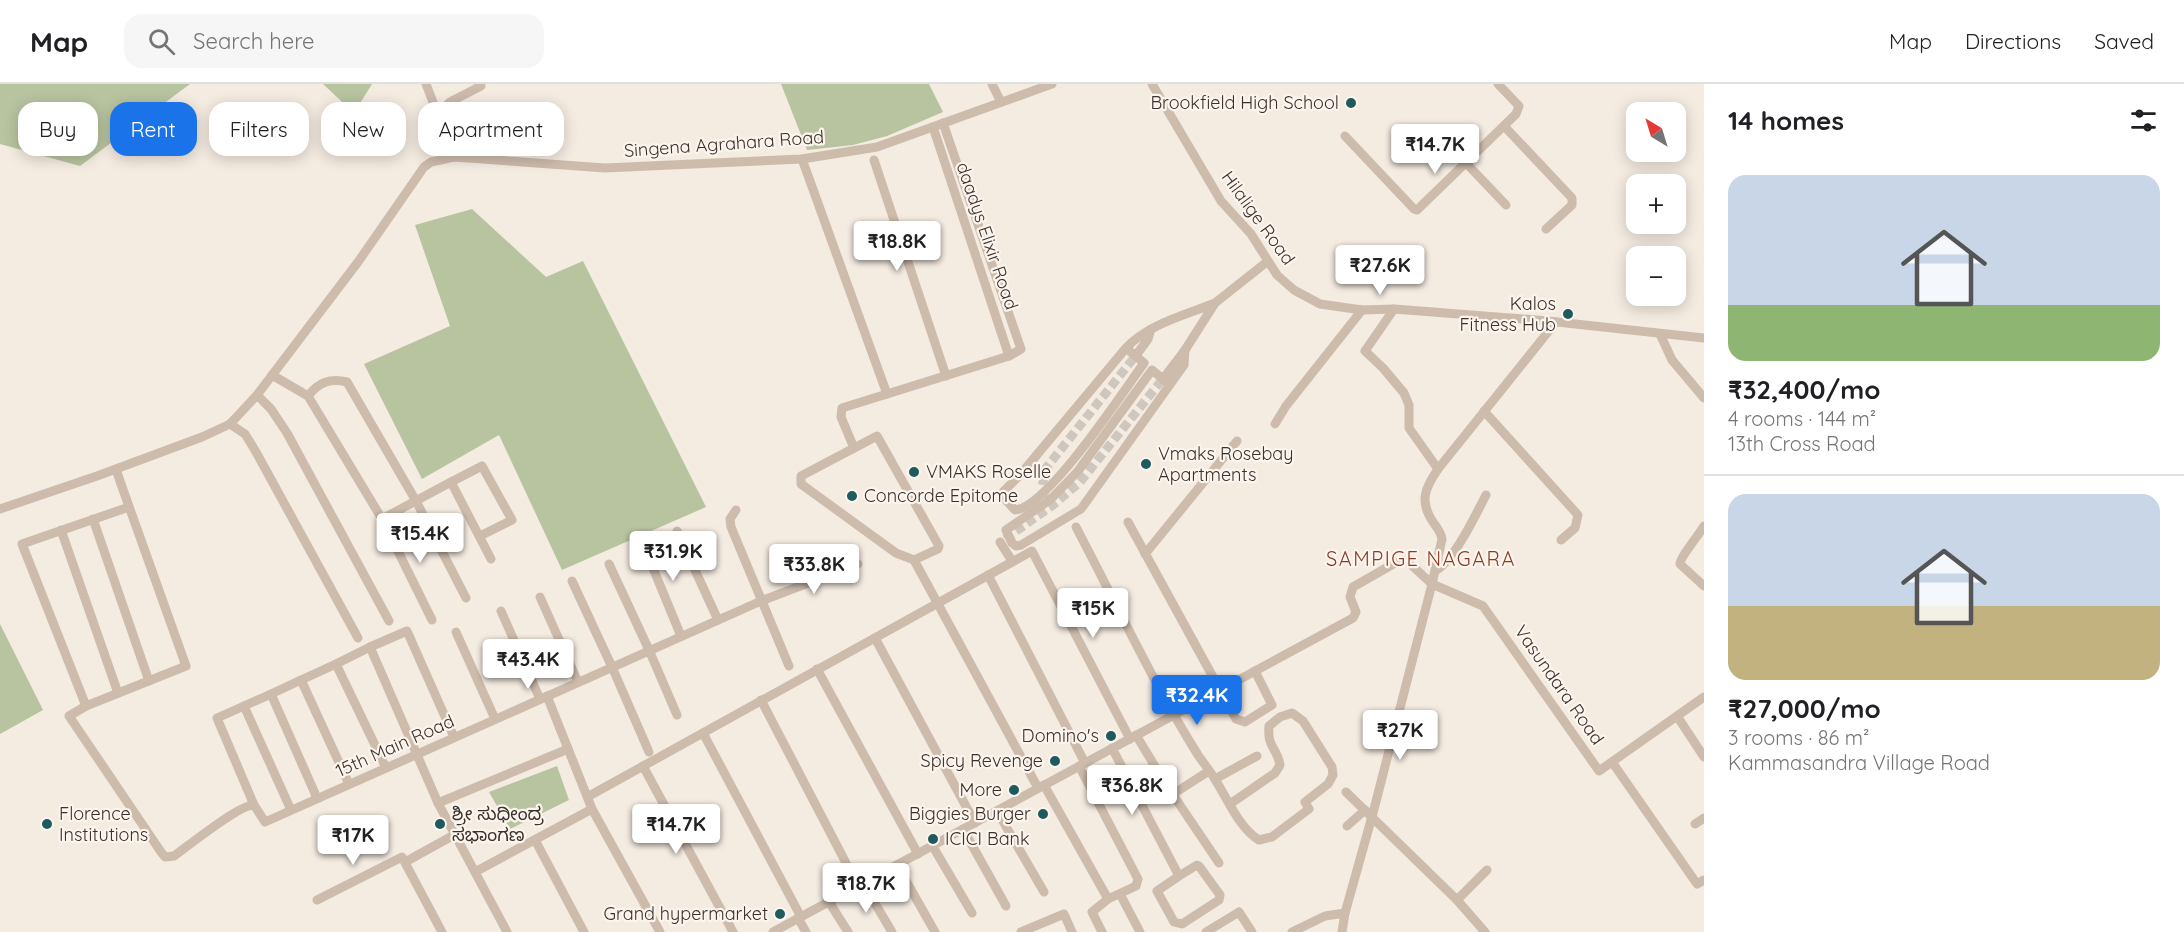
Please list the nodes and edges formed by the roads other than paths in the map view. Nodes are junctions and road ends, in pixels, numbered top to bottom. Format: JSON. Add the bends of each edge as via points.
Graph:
{"nodes":[{"id":1,"x":426,"y":84,"type":"edge"},
{"id":2,"x":992,"y":84,"type":"edge"},
{"id":3,"x":1052,"y":84,"type":"edge"},
{"id":4,"x":1152,"y":84,"type":"edge"},
{"id":5,"x":1498,"y":84,"type":"edge"},
{"id":6,"x":481,"y":86,"type":"dead end"},
{"id":7,"x":432,"y":102,"type":"edge"},
{"id":8,"x":452,"y":102,"type":"edge"},
{"id":9,"x":1002,"y":102,"type":"junction"},
{"id":10,"x":943,"y":123,"type":"junction"},
{"id":11,"x":1504,"y":126,"type":"junction"},
{"id":12,"x":933,"y":127,"type":"junction"},
{"id":13,"x":1345,"y":136,"type":"dead end"},
{"id":14,"x":454,"y":157,"type":"joint"},
{"id":15,"x":802,"y":159,"type":"junction"},
{"id":16,"x":874,"y":160,"type":"dead end"},
{"id":17,"x":1466,"y":163,"type":"junction"},
{"id":18,"x":1506,"y":205,"type":"dead end"},
{"id":19,"x":1546,"y":230,"type":"dead end"},
{"id":20,"x":1268,"y":261,"type":"junction"},
{"id":21,"x":1215,"y":303,"type":"junction"},
{"id":22,"x":1394,"y":309,"type":"junction"},
{"id":23,"x":1362,"y":310,"type":"junction"},
{"id":24,"x":1556,"y":322,"type":"junction"},
{"id":25,"x":1151,"y":329,"type":"junction"},
{"id":26,"x":1660,"y":334,"type":"junction"},
{"id":27,"x":1704,"y":338,"type":"edge"},
{"id":28,"x":1126,"y":348,"type":"junction"},
{"id":29,"x":1137,"y":354,"type":"tunnel mouth"},
{"id":30,"x":1009,"y":356,"type":"junction"},
{"id":31,"x":272,"y":375,"type":"junction"},
{"id":32,"x":946,"y":376,"type":"junction"},
{"id":33,"x":1168,"y":379,"type":"junction"},
{"id":34,"x":887,"y":394,"type":"junction"},
{"id":35,"x":257,"y":395,"type":"junction"},
{"id":36,"x":308,"y":396,"type":"junction"},
{"id":37,"x":1704,"y":398,"type":"edge"},
{"id":38,"x":1484,"y":411,"type":"junction"},
{"id":39,"x":230,"y":424,"type":"junction"},
{"id":40,"x":1275,"y":424,"type":"dead end"},
{"id":41,"x":1237,"y":441,"type":"dead end"},
{"id":42,"x":854,"y":448,"type":"junction"},
{"id":43,"x":116,"y":469,"type":"junction"},
{"id":44,"x":1438,"y":469,"type":"junction"},
{"id":45,"x":451,"y":482,"type":"junction"},
{"id":46,"x":1486,"y":495,"type":"dead end"},
{"id":47,"x":416,"y":501,"type":"junction"},
{"id":48,"x":1035,"y":504,"type":"junction"},
{"id":49,"x":129,"y":507,"type":"junction"},
{"id":50,"x":0,"y":509,"type":"edge"},
{"id":51,"x":736,"y":510,"type":"dead end"},
{"id":52,"x":93,"y":519,"type":"junction"},
{"id":53,"x":382,"y":519,"type":"junction"},
{"id":54,"x":1128,"y":522,"type":"dead end"},
{"id":55,"x":1704,"y":526,"type":"edge"},
{"id":56,"x":1076,"y":528,"type":"dead end"},
{"id":57,"x":61,"y":530,"type":"junction"},
{"id":58,"x":677,"y":531,"type":"dead end"},
{"id":59,"x":480,"y":536,"type":"junction"},
{"id":60,"x":640,"y":539,"type":"dead end"},
{"id":61,"x":1561,"y":540,"type":"dead end"},
{"id":62,"x":1000,"y":542,"type":"dead end"},
{"id":63,"x":1145,"y":554,"type":"junction"},
{"id":64,"x":491,"y":559,"type":"dead end"},
{"id":65,"x":914,"y":560,"type":"junction"},
{"id":66,"x":1012,"y":561,"type":"junction"},
{"id":67,"x":609,"y":564,"type":"dead end"},
{"id":68,"x":858,"y":564,"type":"dead end"},
{"id":69,"x":1435,"y":571,"type":"junction"},
{"id":70,"x":988,"y":576,"type":"junction"},
{"id":71,"x":572,"y":580,"type":"dead end"},
{"id":72,"x":1432,"y":584,"type":"junction"},
{"id":73,"x":1704,"y":586,"type":"edge"},
{"id":74,"x":540,"y":597,"type":"dead end"},
{"id":75,"x":466,"y":598,"type":"dead end"},
{"id":76,"x":760,"y":601,"type":"junction"},
{"id":77,"x":938,"y":603,"type":"junction"},
{"id":78,"x":501,"y":611,"type":"dead end"},
{"id":79,"x":432,"y":620,"type":"dead end"},
{"id":80,"x":718,"y":620,"type":"junction"},
{"id":81,"x":389,"y":621,"type":"dead end"},
{"id":82,"x":456,"y":632,"type":"dead end"},
{"id":83,"x":681,"y":636,"type":"junction"},
{"id":84,"x":875,"y":638,"type":"junction"},
{"id":85,"x":358,"y":639,"type":"dead end"},
{"id":86,"x":370,"y":647,"type":"junction"},
{"id":87,"x":649,"y":650,"type":"junction"},
{"id":88,"x":336,"y":664,"type":"junction"},
{"id":89,"x":789,"y":666,"type":"dead end"},
{"id":90,"x":612,"y":667,"type":"junction"},
{"id":91,"x":818,"y":669,"type":"junction"},
{"id":92,"x":1255,"y":671,"type":"junction"},
{"id":93,"x":301,"y":680,"type":"junction"},
{"id":94,"x":149,"y":681,"type":"junction"},
{"id":95,"x":578,"y":682,"type":"junction"},
{"id":96,"x":1220,"y":690,"type":"junction"},
{"id":97,"x":118,"y":693,"type":"junction"},
{"id":98,"x":272,"y":694,"type":"junction"},
{"id":99,"x":1704,"y":697,"type":"edge"},
{"id":100,"x":543,"y":698,"type":"junction"},
{"id":101,"x":761,"y":700,"type":"junction"},
{"id":102,"x":86,"y":706,"type":"junction"},
{"id":103,"x":244,"y":706,"type":"junction"},
{"id":104,"x":1174,"y":714,"type":"junction"},
{"id":105,"x":676,"y":715,"type":"dead end"},
{"id":106,"x":1677,"y":716,"type":"junction"},
{"id":107,"x":495,"y":719,"type":"junction"},
{"id":108,"x":703,"y":732,"type":"junction"},
{"id":109,"x":454,"y":737,"type":"junction"},
{"id":110,"x":1133,"y":737,"type":"junction"},
{"id":111,"x":1112,"y":748,"type":"junction"},
{"id":112,"x":568,"y":749,"type":"junction"},
{"id":113,"x":649,"y":752,"type":"dead end"},
{"id":114,"x":416,"y":754,"type":"junction"},
{"id":115,"x":1257,"y":756,"type":"dead end"},
{"id":116,"x":1704,"y":757,"type":"edge"},
{"id":117,"x":1612,"y":762,"type":"junction"},
{"id":118,"x":1082,"y":765,"type":"junction"},
{"id":119,"x":643,"y":766,"type":"junction"},
{"id":120,"x":386,"y":768,"type":"junction"},
{"id":121,"x":1212,"y":775,"type":"junction"},
{"id":122,"x":349,"y":784,"type":"junction"},
{"id":123,"x":1041,"y":787,"type":"junction"},
{"id":124,"x":1346,"y":792,"type":"dead end"},
{"id":125,"x":1173,"y":794,"type":"junction"},
{"id":126,"x":589,"y":796,"type":"junction"},
{"id":127,"x":317,"y":798,"type":"junction"},
{"id":128,"x":438,"y":803,"type":"junction"},
{"id":129,"x":1230,"y":804,"type":"junction"},
{"id":130,"x":254,"y":805,"type":"junction"},
{"id":131,"x":592,"y":809,"type":"junction"},
{"id":132,"x":291,"y":810,"type":"junction"},
{"id":133,"x":996,"y":811,"type":"junction"},
{"id":134,"x":1368,"y":813,"type":"junction"},
{"id":135,"x":1704,"y":818,"type":"edge"},
{"id":136,"x":975,"y":823,"type":"junction"},
{"id":137,"x":1695,"y":824,"type":"dead end"},
{"id":138,"x":1347,"y":826,"type":"dead end"},
{"id":139,"x":963,"y":829,"type":"junction"},
{"id":140,"x":454,"y":835,"type":"junction"},
{"id":141,"x":535,"y":840,"type":"junction"},
{"id":142,"x":932,"y":845,"type":"junction"},
{"id":143,"x":918,"y":854,"type":"junction"},
{"id":144,"x":407,"y":861,"type":"dead end"},
{"id":145,"x":1219,"y":863,"type":"dead end"},
{"id":146,"x":897,"y":865,"type":"junction"},
{"id":147,"x":1486,"y":870,"type":"dead end"},
{"id":148,"x":475,"y":872,"type":"junction"},
{"id":149,"x":1179,"y":876,"type":"junction"},
{"id":150,"x":1704,"y":880,"type":"edge"},
{"id":151,"x":861,"y":884,"type":"junction"},
{"id":152,"x":1044,"y":892,"type":"dead end"},
{"id":153,"x":1120,"y":894,"type":"junction"},
{"id":154,"x":1108,"y":899,"type":"junction"},
{"id":155,"x":317,"y":900,"type":"dead end"},
{"id":156,"x":1457,"y":900,"type":"junction"},
{"id":157,"x":829,"y":902,"type":"junction"},
{"id":158,"x":1006,"y":906,"type":"dead end"},
{"id":159,"x":972,"y":913,"type":"dead end"},
{"id":160,"x":1345,"y":913,"type":"junction"},
{"id":161,"x":796,"y":919,"type":"junction"},
{"id":162,"x":442,"y":932,"type":"edge"},
{"id":163,"x":507,"y":932,"type":"edge"},
{"id":164,"x":584,"y":932,"type":"edge"},
{"id":165,"x":660,"y":932,"type":"edge"},
{"id":166,"x":733,"y":932,"type":"edge"},
{"id":167,"x":773,"y":932,"type":"edge"},
{"id":168,"x":795,"y":932,"type":"edge"},
{"id":169,"x":806,"y":932,"type":"edge"},
{"id":170,"x":848,"y":932,"type":"edge"},
{"id":171,"x":892,"y":932,"type":"edge"},
{"id":172,"x":935,"y":932,"type":"edge"},
{"id":173,"x":1021,"y":932,"type":"edge"},
{"id":174,"x":1072,"y":932,"type":"edge"},
{"id":175,"x":1102,"y":932,"type":"edge"},
{"id":176,"x":1140,"y":932,"type":"edge"},
{"id":177,"x":1206,"y":932,"type":"edge"},
{"id":178,"x":1252,"y":932,"type":"edge"},
{"id":179,"x":1292,"y":932,"type":"edge"},
{"id":180,"x":1342,"y":932,"type":"edge"},
{"id":181,"x":1485,"y":932,"type":"edge"}],
"edges":[{"from":1,"to":7,"type":"street"},
{"from":2,"to":9,"type":"street"},
{"from":3,"to":9,"type":"street","name":"Singena Agrahara Road"},
{"from":4,"to":20,"type":"street","name":"Hilalige Road","via":[[1221,201],[1251,234]]},
{"from":5,"to":11,"type":"street","via":[[1520,106]]},
{"from":6,"to":8,"type":"street"},
{"from":9,"to":10,"type":"street","name":"Singena Agrahara Road"},
{"from":10,"to":12,"type":"street","name":"Singena Agrahara Road"},
{"from":10,"to":30,"type":"street","name":"daadys Elixir Road","via":[[1022,349]]},
{"from":11,"to":17,"type":"street"},
{"from":11,"to":19,"type":"street","via":[[1572,198],[1572,205]]},
{"from":12,"to":15,"type":"street","name":"Singena Agrahara Road","via":[[877,147]]},
{"from":12,"to":30,"type":"street","name":"daadys Elixir Road"},
{"from":13,"to":17,"type":"street","via":[[1414,209],[1421,207]]},
{"from":14,"to":15,"type":"street","name":"Singena Agrahara Road","via":[[605,168]]},
{"from":14,"to":31,"type":"street","name":"Singena Agrahara Road","via":[[424,167]]},
{"from":15,"to":34,"type":"street"},
{"from":16,"to":32,"type":"street"},
{"from":17,"to":18,"type":"street"},
{"from":20,"to":21,"type":"street"},
{"from":20,"to":23,"type":"street","name":"Hilalige Road","via":[[1302,295],[1320,304]]},
{"from":21,"to":25,"type":"street"},
{"from":21,"to":33,"type":"street","via":[[1185,350],[1184,365]]},
{"from":22,"to":23,"type":"street","name":"Hilalige Road"},
{"from":22,"to":24,"type":"street","name":"Hilalige Road"},
{"from":22,"to":44,"type":"street","via":[[1365,351],[1404,393],[1409,405],[1409,428]]},
{"from":23,"to":40,"type":"street"},
{"from":24,"to":26,"type":"street","name":"Hilalige Road"},
{"from":24,"to":38,"type":"street"},
{"from":25,"to":28,"type":"street"},
{"from":25,"to":29,"type":"street"},
{"from":26,"to":27,"type":"street","name":"Hilalige Road"},
{"from":26,"to":37,"type":"street","via":[[1672,360]]},
{"from":28,"to":48,"type":"street","via":[[1144,363]]},
{"from":28,"to":48,"type":"street","via":[[1003,492],[1015,510]]},
{"from":30,"to":32,"type":"street"},
{"from":31,"to":35,"type":"street"},
{"from":31,"to":36,"type":"street"},
{"from":32,"to":34,"type":"street"},
{"from":33,"to":48,"type":"street","via":[[1152,370],[1078,471],[1051,499]]},
{"from":33,"to":48,"type":"street","via":[[1081,509],[1016,546],[1005,530]]},
{"from":34,"to":42,"type":"street","via":[[842,408],[841,417]]},
{"from":35,"to":39,"type":"street"},
{"from":35,"to":81,"type":"street","via":[[287,433]]},
{"from":36,"to":47,"type":"street","via":[[325,381],[347,382]]},
{"from":36,"to":53,"type":"street"},
{"from":38,"to":44,"type":"street"},
{"from":38,"to":61,"type":"street","via":[[1578,514],[1575,528]]},
{"from":39,"to":43,"type":"street"},
{"from":39,"to":85,"type":"street","via":[[245,434],[256,452]]},
{"from":41,"to":63,"type":"street"},
{"from":42,"to":65,"type":"street","via":[[877,436],[939,546]]},
{"from":42,"to":65,"type":"street","via":[[801,477],[801,484],[896,553]]},
{"from":43,"to":49,"type":"street"},
{"from":43,"to":50,"type":"street"},
{"from":44,"to":69,"type":"street","via":[[1425,494],[1428,513],[1442,536]]},
{"from":45,"to":47,"type":"street"},
{"from":45,"to":59,"type":"street"},
{"from":45,"to":59,"type":"street","via":[[482,466],[512,520]]},
{"from":46,"to":69,"type":"street","via":[[1443,567]]},
{"from":47,"to":53,"type":"street"},
{"from":47,"to":75,"type":"street"},
{"from":49,"to":52,"type":"street"},
{"from":49,"to":94,"type":"street","via":[[186,666]]},
{"from":51,"to":76,"type":"street","via":[[729,519],[731,527]]},
{"from":52,"to":57,"type":"street"},
{"from":52,"to":94,"type":"street"},
{"from":53,"to":79,"type":"street"},
{"from":54,"to":63,"type":"street"},
{"from":55,"to":73,"type":"street","via":[[1680,558],[1680,564]]},
{"from":56,"to":104,"type":"street"},
{"from":57,"to":97,"type":"street"},
{"from":57,"to":102,"type":"street","via":[[22,544]]},
{"from":58,"to":80,"type":"street"},
{"from":59,"to":64,"type":"street"},
{"from":60,"to":83,"type":"street"},
{"from":62,"to":66,"type":"street"},
{"from":63,"to":96,"type":"street"},
{"from":65,"to":77,"type":"street"},
{"from":66,"to":70,"type":"street"},
{"from":66,"to":110,"type":"street","via":[[1032,551]]},
{"from":67,"to":87,"type":"street"},
{"from":68,"to":76,"type":"street","name":"15th Main Road"},
{"from":69,"to":72,"type":"street"},
{"from":70,"to":77,"type":"street"},
{"from":70,"to":118,"type":"street"},
{"from":71,"to":90,"type":"street"},
{"from":72,"to":92,"type":"street","via":[[1407,561],[1395,563],[1351,590],[1356,612],[1353,618]]},
{"from":72,"to":117,"type":"street","name":"Vasundara Road","via":[[1483,606],[1599,771]]},
{"from":72,"to":134,"type":"street"},
{"from":74,"to":95,"type":"street"},
{"from":76,"to":80,"type":"street","name":"15th Main Road"},
{"from":76,"to":89,"type":"street"},
{"from":77,"to":84,"type":"street"},
{"from":77,"to":123,"type":"street"},
{"from":78,"to":100,"type":"street"},
{"from":80,"to":83,"type":"street","name":"15th Main Road"},
{"from":82,"to":107,"type":"street"},
{"from":83,"to":87,"type":"street","name":"15th Main Road"},
{"from":84,"to":91,"type":"street"},
{"from":84,"to":136,"type":"street"},
{"from":86,"to":88,"type":"street"},
{"from":86,"to":109,"type":"street","via":[[407,631]]},
{"from":86,"to":114,"type":"street"},
{"from":87,"to":90,"type":"street","name":"15th Main Road"},
{"from":87,"to":105,"type":"street"},
{"from":88,"to":93,"type":"street"},
{"from":88,"to":120,"type":"street"},
{"from":90,"to":95,"type":"street","name":"15th Main Road"},
{"from":90,"to":113,"type":"street"},
{"from":91,"to":101,"type":"street"},
{"from":91,"to":143,"type":"street"},
{"from":92,"to":96,"type":"street"},
{"from":92,"to":96,"type":"street","via":[[1272,705],[1269,709],[1245,722],[1236,719]]},
{"from":93,"to":98,"type":"street"},
{"from":93,"to":122,"type":"street"},
{"from":94,"to":97,"type":"street"},
{"from":95,"to":100,"type":"street","name":"15th Main Road"},
{"from":96,"to":104,"type":"street"},
{"from":97,"to":102,"type":"street"},
{"from":98,"to":103,"type":"street"},
{"from":98,"to":127,"type":"street"},
{"from":99,"to":106,"type":"street","name":"Vasundara Road"},
{"from":100,"to":107,"type":"street","name":"15th Main Road"},
{"from":100,"to":112,"type":"street"},
{"from":101,"to":108,"type":"street"},
{"from":101,"to":151,"type":"street"},
{"from":102,"to":130,"type":"street","via":[[69,716],[165,857],[174,856],[228,817]]},
{"from":103,"to":130,"type":"street","via":[[218,718]]},
{"from":103,"to":132,"type":"street"},
{"from":104,"to":110,"type":"street"},
{"from":104,"to":121,"type":"street"},
{"from":106,"to":116,"type":"street"},
{"from":106,"to":117,"type":"street","name":"Vasundara Road"},
{"from":107,"to":109,"type":"street","name":"15th Main Road"},
{"from":108,"to":119,"type":"street"},
{"from":108,"to":161,"type":"street"},
{"from":109,"to":114,"type":"street","name":"15th Main Road"},
{"from":110,"to":111,"type":"street"},
{"from":110,"to":125,"type":"street"},
{"from":111,"to":118,"type":"street"},
{"from":111,"to":149,"type":"street"},
{"from":112,"to":126,"type":"street"},
{"from":112,"to":128,"type":"street"},
{"from":114,"to":120,"type":"street","name":"15th Main Road"},
{"from":114,"to":128,"type":"street"},
{"from":115,"to":121,"type":"street"},
{"from":117,"to":150,"type":"street","via":[[1697,884]]},
{"from":118,"to":123,"type":"street"},
{"from":118,"to":153,"type":"street","via":[[1138,879],[1136,886]]},
{"from":119,"to":126,"type":"street"},
{"from":119,"to":166,"type":"street"},
{"from":120,"to":122,"type":"street","name":"15th Main Road"},
{"from":121,"to":125,"type":"street"},
{"from":121,"to":129,"type":"street"},
{"from":122,"to":127,"type":"street","name":"15th Main Road"},
{"from":123,"to":133,"type":"street"},
{"from":123,"to":154,"type":"street"},
{"from":124,"to":134,"type":"street"},
{"from":125,"to":145,"type":"street"},
{"from":126,"to":131,"type":"street"},
{"from":127,"to":132,"type":"street","name":"15th Main Road"},
{"from":128,"to":140,"type":"street"},
{"from":129,"to":129,"type":"street","via":[[1275,773],[1280,765],[1268,740],[1269,726],[1292,713],[1303,721],[1332,767],[1333,775],[1328,784],[1305,802],[1309,809],[1272,837],[1260,840],[1251,835]]},
{"from":130,"to":132,"type":"street","name":"15th Main Road","via":[[265,822]]},
{"from":131,"to":141,"type":"street"},
{"from":131,"to":165,"type":"street"},
{"from":133,"to":136,"type":"street"},
{"from":133,"to":152,"type":"street"},
{"from":134,"to":138,"type":"street"},
{"from":134,"to":156,"type":"street"},
{"from":134,"to":160,"type":"street"},
{"from":135,"to":137,"type":"street"},
{"from":136,"to":139,"type":"street"},
{"from":139,"to":142,"type":"street"},
{"from":139,"to":158,"type":"street"},
{"from":140,"to":144,"type":"street"},
{"from":140,"to":148,"type":"street"},
{"from":141,"to":148,"type":"street"},
{"from":141,"to":164,"type":"street"},
{"from":142,"to":143,"type":"street"},
{"from":142,"to":159,"type":"street"},
{"from":143,"to":146,"type":"street"},
{"from":146,"to":151,"type":"street"},
{"from":146,"to":172,"type":"street"},
{"from":147,"to":156,"type":"street"},
{"from":148,"to":163,"type":"street"},
{"from":149,"to":149,"type":"street","via":[[1199,866],[1221,897],[1182,924],[1174,922],[1157,891]]},
{"from":151,"to":157,"type":"street"},
{"from":151,"to":171,"type":"street"},
{"from":153,"to":154,"type":"street"},
{"from":153,"to":176,"type":"street"},
{"from":154,"to":175,"type":"street","via":[[1092,912]]},
{"from":155,"to":162,"type":"street","via":[[402,857]]},
{"from":156,"to":181,"type":"street"},
{"from":157,"to":161,"type":"street"},
{"from":157,"to":170,"type":"street"},
{"from":160,"to":179,"type":"street","via":[[1325,916]]},
{"from":160,"to":180,"type":"street"},
{"from":161,"to":167,"type":"street"},
{"from":161,"to":168,"type":"street"},
{"from":161,"to":169,"type":"street"},
{"from":173,"to":174,"type":"street","via":[[1064,914]]},
{"from":177,"to":178,"type":"street","via":[[1239,912]]}]}
